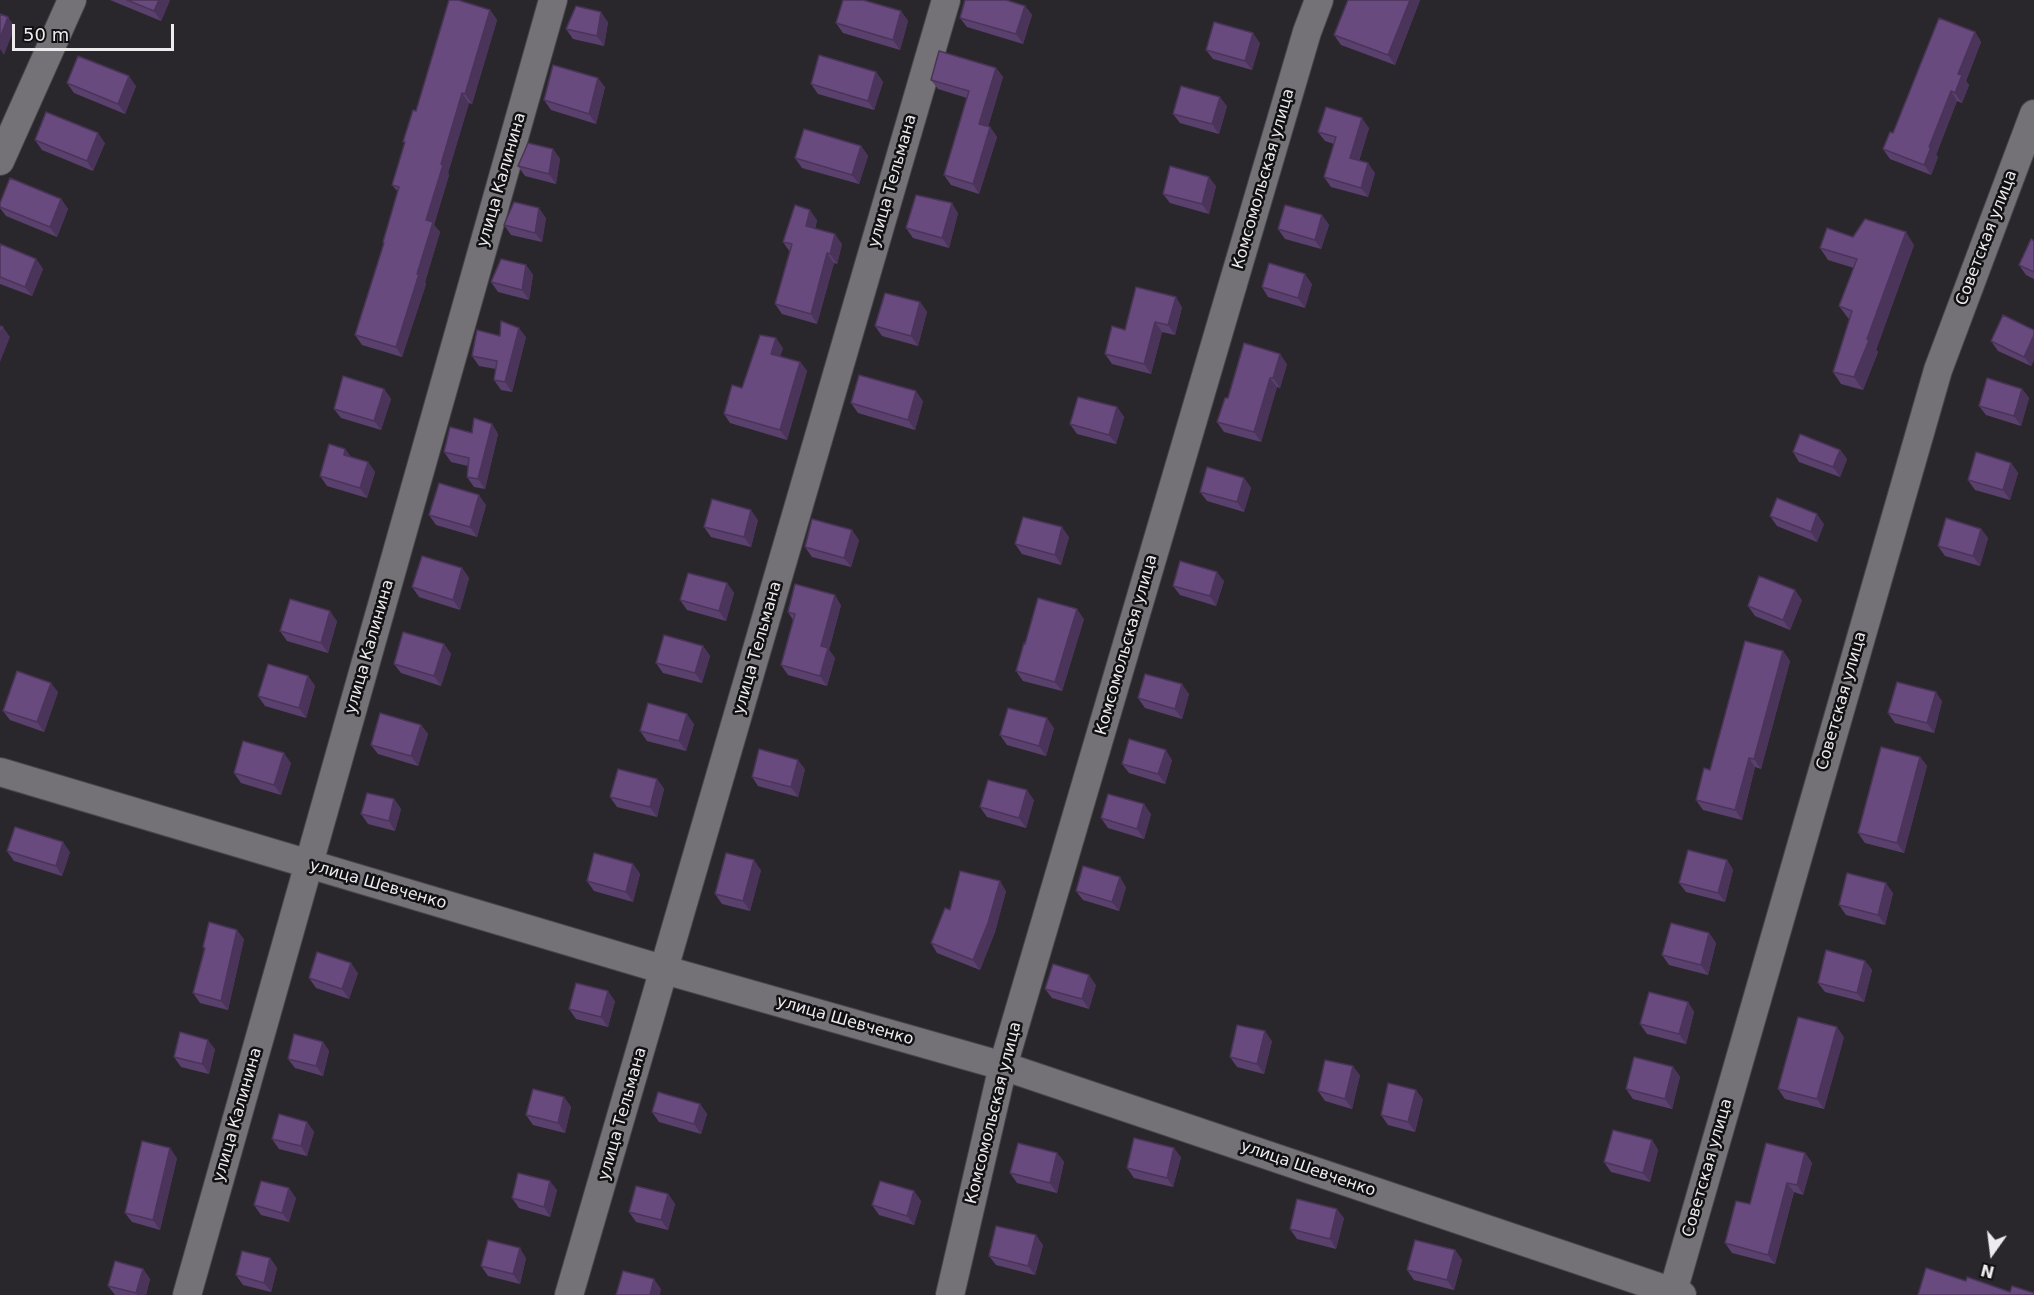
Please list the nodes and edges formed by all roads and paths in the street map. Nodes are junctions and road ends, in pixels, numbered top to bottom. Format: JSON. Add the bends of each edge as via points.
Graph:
{"nodes":[{"id":1,"x":72,"y":0,"type":"edge"},
{"id":2,"x":553,"y":0,"type":"edge"},
{"id":3,"x":946,"y":0,"type":"edge"},
{"id":4,"x":1319,"y":0,"type":"edge"},
{"id":5,"x":2034,"y":114,"type":"edge"},
{"id":6,"x":0,"y":161,"type":"edge"},
{"id":7,"x":0,"y":772,"type":"edge"},
{"id":8,"x":308,"y":864,"type":"junction"},
{"id":9,"x":665,"y":970,"type":"junction"},
{"id":10,"x":1003,"y":1066,"type":"junction"},
{"id":11,"x":1675,"y":1294,"type":"edge"},
{"id":12,"x":187,"y":1295,"type":"edge"},
{"id":13,"x":569,"y":1295,"type":"edge"},
{"id":14,"x":950,"y":1295,"type":"edge"}],
"edges":[{"from":1,"to":6,"type":"street"},
{"from":2,"to":8,"type":"street","name":"улица Калинина"},
{"from":3,"to":9,"type":"street","name":"улица Тельмана"},
{"from":4,"to":10,"type":"street","name":"Комсомольская улица","via":[[1303,43]]},
{"from":5,"to":11,"type":"street","name":"Советская улица","via":[[1938,370]]},
{"from":7,"to":8,"type":"street","name":"улица Шевченко"},
{"from":8,"to":9,"type":"street","name":"улица Шевченко"},
{"from":8,"to":12,"type":"street","name":"улица Калинина"},
{"from":9,"to":10,"type":"street","name":"улица Шевченко"},
{"from":9,"to":13,"type":"street","name":"улица Тельмана"},
{"from":10,"to":11,"type":"street","name":"улица Шевченко"},
{"from":10,"to":14,"type":"street","name":"Комсомольская улица"}]}
